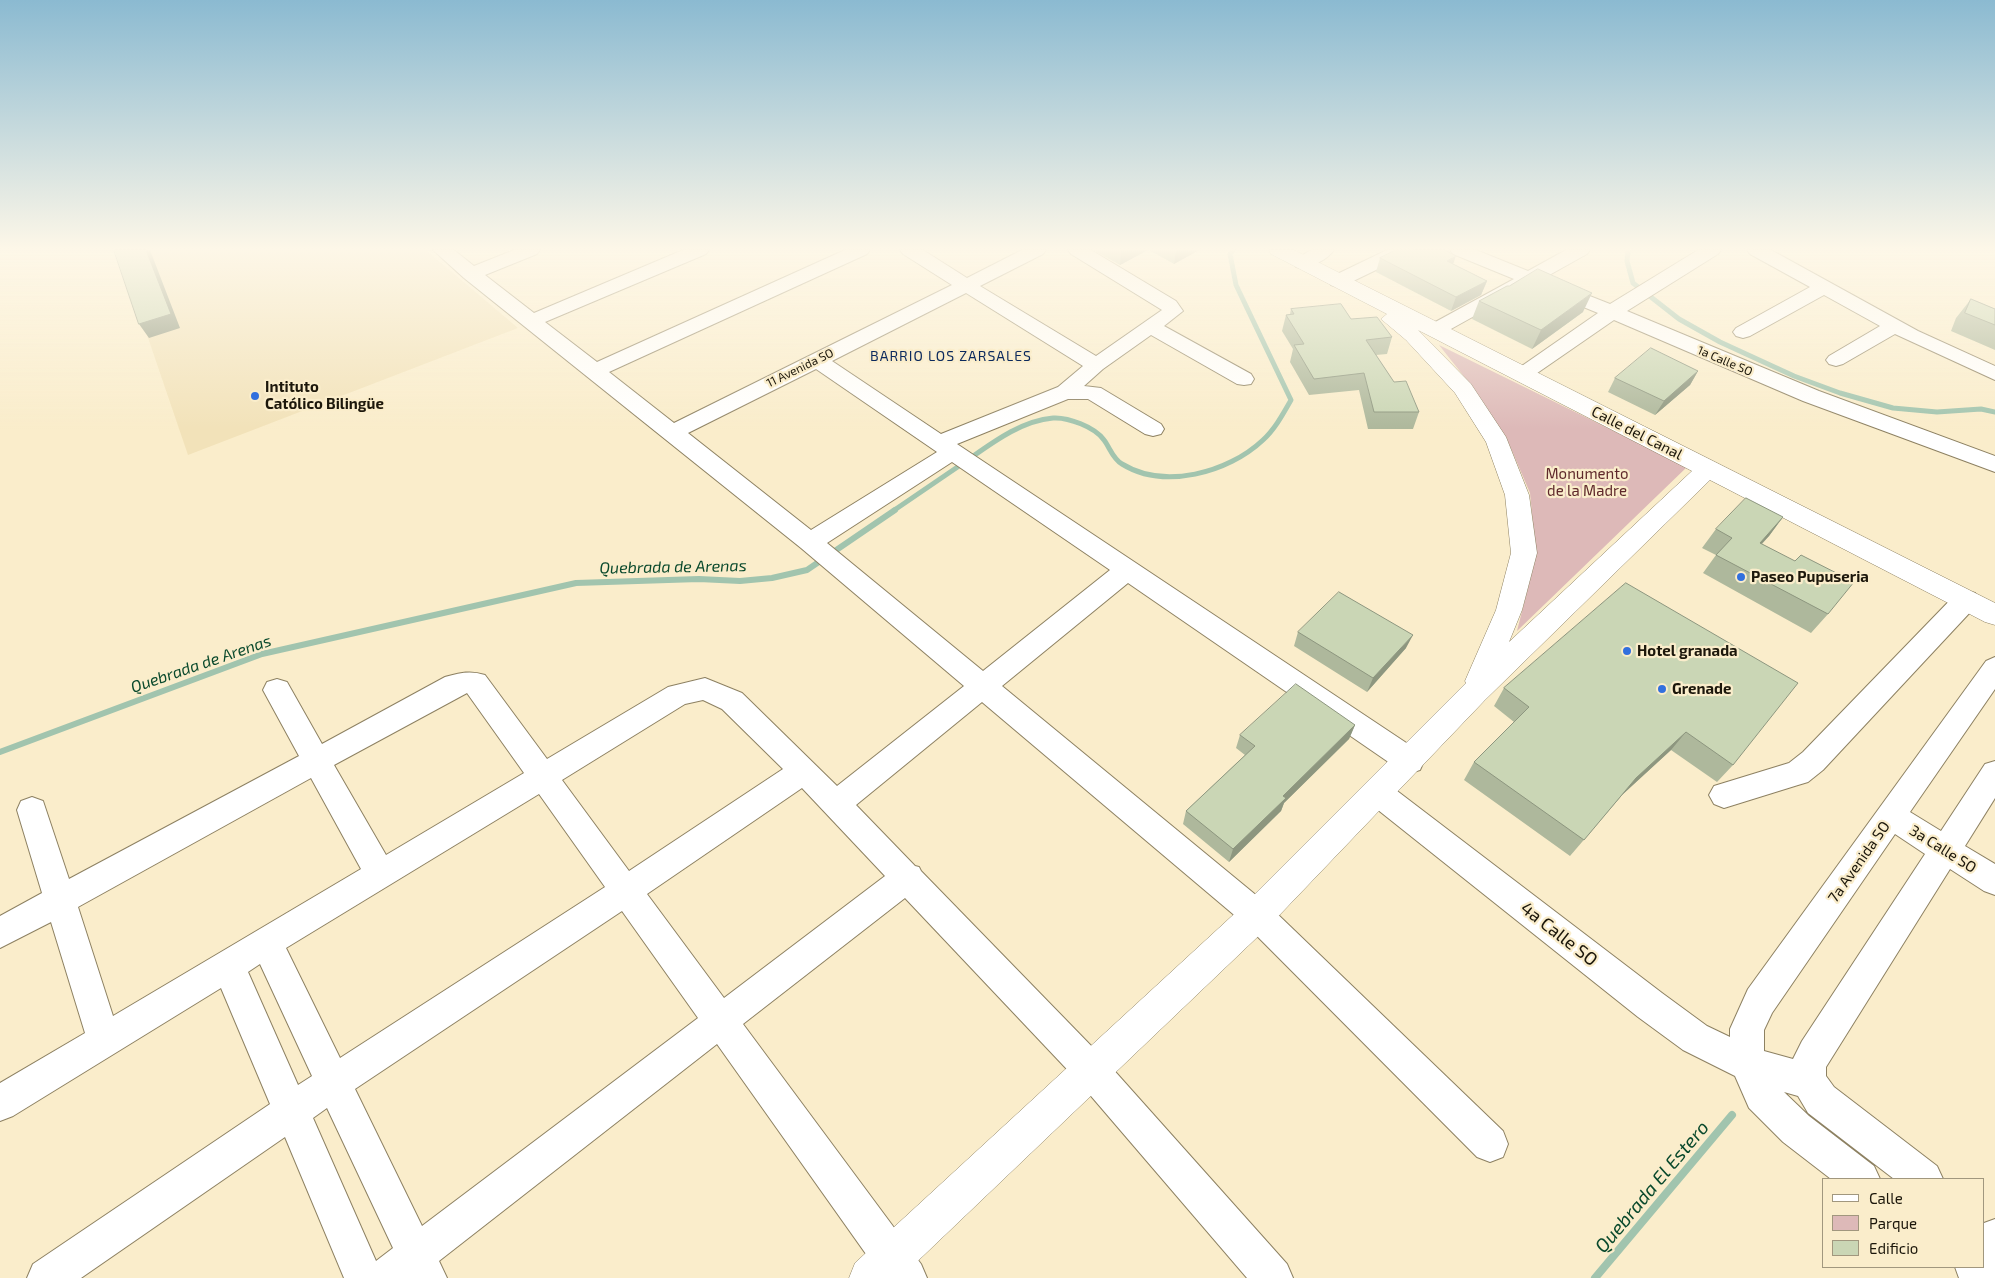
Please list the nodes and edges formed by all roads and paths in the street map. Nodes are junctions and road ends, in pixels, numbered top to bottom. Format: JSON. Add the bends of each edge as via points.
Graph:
{"nodes":[{"id":1,"x":516,"y":310,"type":"edge"},
{"id":2,"x":558,"y":310,"type":"edge"},
{"id":3,"x":729,"y":310,"type":"edge"},
{"id":4,"x":918,"y":310,"type":"edge"},
{"id":5,"x":1004,"y":310,"type":"edge"},
{"id":6,"x":1172,"y":310,"type":"edge"},
{"id":7,"x":1378,"y":310,"type":"edge"},
{"id":8,"x":1395,"y":310,"type":"edge"},
{"id":9,"x":1473,"y":310,"type":"edge"},
{"id":10,"x":1606,"y":310,"type":"edge"},
{"id":11,"x":1615,"y":310,"type":"edge"},
{"id":12,"x":1783,"y":310,"type":"edge"},
{"id":13,"x":1865,"y":310,"type":"edge"},
{"id":14,"x":1612,"y":312,"type":"junction"},
{"id":15,"x":531,"y":321,"type":"junction"},
{"id":16,"x":1895,"y":326,"type":"junction"},
{"id":17,"x":1151,"y":328,"type":"junction"},
{"id":18,"x":1435,"y":330,"type":"junction"},
{"id":19,"x":1743,"y":332,"type":"dead end"},
{"id":20,"x":817,"y":360,"type":"junction"},
{"id":21,"x":1836,"y":360,"type":"dead end"},
{"id":22,"x":1096,"y":366,"type":"junction"},
{"id":23,"x":594,"y":371,"type":"junction"},
{"id":24,"x":1523,"y":374,"type":"junction"},
{"id":25,"x":1995,"y":374,"type":"edge"},
{"id":26,"x":1244,"y":379,"type":"dead end"},
{"id":27,"x":1065,"y":392,"type":"junction"},
{"id":28,"x":1152,"y":429,"type":"dead end"},
{"id":29,"x":671,"y":433,"type":"junction"},
{"id":30,"x":959,"y":455,"type":"junction"},
{"id":31,"x":1995,"y":464,"type":"edge"},
{"id":32,"x":1708,"y":469,"type":"junction"},
{"id":33,"x":821,"y":551,"type":"junction"},
{"id":34,"x":1128,"y":569,"type":"junction"},
{"id":35,"x":1966,"y":600,"type":"junction"},
{"id":36,"x":1995,"y":615,"type":"edge"},
{"id":37,"x":1995,"y":668,"type":"edge"},
{"id":38,"x":982,"y":686,"type":"junction"},
{"id":39,"x":277,"y":690,"type":"dead end"},
{"id":40,"x":1475,"y":692,"type":"junction"},
{"id":41,"x":317,"y":761,"type":"junction"},
{"id":42,"x":1410,"y":761,"type":"junction"},
{"id":43,"x":804,"y":771,"type":"junction"},
{"id":44,"x":1995,"y":772,"type":"edge"},
{"id":45,"x":543,"y":776,"type":"junction"},
{"id":46,"x":1378,"y":793,"type":"junction"},
{"id":47,"x":1724,"y":795,"type":"dead end"},
{"id":48,"x":836,"y":804,"type":"junction"},
{"id":49,"x":32,"y":810,"type":"dead end"},
{"id":50,"x":1894,"y":818,"type":"junction"},
{"id":51,"x":1941,"y":848,"type":"junction"},
{"id":52,"x":380,"y":874,"type":"junction"},
{"id":53,"x":908,"y":877,"type":"junction"},
{"id":54,"x":1995,"y":881,"type":"edge"},
{"id":55,"x":625,"y":891,"type":"junction"},
{"id":56,"x":60,"y":900,"type":"junction"},
{"id":57,"x":1257,"y":915,"type":"junction"},
{"id":58,"x":0,"y":933,"type":"edge"},
{"id":59,"x":267,"y":943,"type":"junction"},
{"id":60,"x":228,"y":965,"type":"junction"},
{"id":61,"x":719,"y":1021,"type":"junction"},
{"id":62,"x":104,"y":1040,"type":"junction"},
{"id":63,"x":1747,"y":1064,"type":"junction"},
{"id":64,"x":1091,"y":1070,"type":"junction"},
{"id":65,"x":1809,"y":1081,"type":"junction"},
{"id":66,"x":334,"y":1082,"type":"junction"},
{"id":67,"x":0,"y":1103,"type":"edge"},
{"id":68,"x":291,"y":1111,"type":"junction"},
{"id":69,"x":1490,"y":1144,"type":"dead end"},
{"id":70,"x":1860,"y":1178,"type":"edge"},
{"id":71,"x":1923,"y":1178,"type":"edge"},
{"id":72,"x":1995,"y":1238,"type":"edge"},
{"id":73,"x":1985,"y":1253,"type":"edge"},
{"id":74,"x":422,"y":1267,"type":"edge"},
{"id":75,"x":1975,"y":1268,"type":"edge"},
{"id":76,"x":890,"y":1271,"type":"edge"},
{"id":77,"x":48,"y":1278,"type":"edge"},
{"id":78,"x":364,"y":1278,"type":"edge"},
{"id":79,"x":386,"y":1278,"type":"edge"},
{"id":80,"x":1274,"y":1278,"type":"edge"},
{"id":81,"x":1988,"y":1278,"type":"edge"}],
"edges":[{"from":1,"to":15,"type":"street"},
{"from":2,"to":15,"type":"street"},
{"from":3,"to":23,"type":"street"},
{"from":4,"to":20,"type":"street","name":"11 Avenida SO"},
{"from":5,"to":22,"type":"street"},
{"from":6,"to":17,"type":"street"},
{"from":7,"to":40,"type":"highway","via":[[1413,336],[1463,389],[1498,442],[1517,495],[1524,553],[1509,610]]},
{"from":8,"to":18,"type":"highway","name":"Calle del Canal"},
{"from":9,"to":18,"type":"street"},
{"from":10,"to":14,"type":"street","name":"1a Calle SO"},
{"from":11,"to":14,"type":"street"},
{"from":12,"to":19,"type":"street"},
{"from":13,"to":16,"type":"street"},
{"from":14,"to":24,"type":"street"},
{"from":14,"to":31,"type":"street","name":"1a Calle SO","via":[[1811,396]]},
{"from":15,"to":23,"type":"street"},
{"from":16,"to":21,"type":"street"},
{"from":16,"to":25,"type":"street"},
{"from":17,"to":22,"type":"street"},
{"from":17,"to":26,"type":"street"},
{"from":18,"to":24,"type":"highway","name":"Calle del Canal"},
{"from":20,"to":29,"type":"street","name":"11 Avenida SO"},
{"from":20,"to":30,"type":"street"},
{"from":22,"to":27,"type":"street"},
{"from":23,"to":29,"type":"street"},
{"from":24,"to":32,"type":"highway","name":"Calle del Canal"},
{"from":27,"to":28,"type":"street","via":[[1093,393]]},
{"from":27,"to":30,"type":"street"},
{"from":29,"to":33,"type":"street"},
{"from":30,"to":33,"type":"street"},
{"from":30,"to":34,"type":"street"},
{"from":32,"to":35,"type":"highway","name":"Calle del Canal"},
{"from":32,"to":40,"type":"highway"},
{"from":33,"to":38,"type":"street"},
{"from":34,"to":38,"type":"street"},
{"from":34,"to":42,"type":"street"},
{"from":35,"to":36,"type":"highway","name":"Calle del Canal"},
{"from":35,"to":47,"type":"street","via":[[1813,761],[1785,778]]},
{"from":37,"to":50,"type":"street","name":"7a Avenida SO"},
{"from":38,"to":48,"type":"street"},
{"from":38,"to":57,"type":"street"},
{"from":39,"to":41,"type":"street"},
{"from":40,"to":42,"type":"highway"},
{"from":41,"to":45,"type":"street","via":[[454,685],[466,682],[475,683]]},
{"from":41,"to":52,"type":"street"},
{"from":41,"to":56,"type":"street"},
{"from":42,"to":46,"type":"highway"},
{"from":43,"to":45,"type":"street","via":[[732,701],[705,689],[678,694]]},
{"from":43,"to":48,"type":"street"},
{"from":43,"to":55,"type":"street"},
{"from":44,"to":51,"type":"street"},
{"from":45,"to":52,"type":"street"},
{"from":45,"to":55,"type":"street"},
{"from":46,"to":57,"type":"highway"},
{"from":46,"to":63,"type":"street","name":"4a Calle SO","via":[[1650,1005],[1695,1038]]},
{"from":48,"to":53,"type":"street"},
{"from":49,"to":56,"type":"street"},
{"from":50,"to":51,"type":"street","name":"3a Calle SO"},
{"from":50,"to":63,"type":"street","name":"7a Avenida SO","via":[[1760,1001],[1747,1029]]},
{"from":51,"to":54,"type":"street","name":"3a Calle SO"},
{"from":51,"to":65,"type":"street","via":[[1814,1053],[1808,1065]]},
{"from":52,"to":59,"type":"street"},
{"from":53,"to":61,"type":"street"},
{"from":53,"to":64,"type":"street"},
{"from":55,"to":61,"type":"street"},
{"from":55,"to":66,"type":"street"},
{"from":56,"to":58,"type":"street"},
{"from":56,"to":62,"type":"street"},
{"from":57,"to":64,"type":"highway"},
{"from":57,"to":69,"type":"street"},
{"from":59,"to":60,"type":"street"},
{"from":59,"to":66,"type":"street"},
{"from":60,"to":62,"type":"street"},
{"from":60,"to":68,"type":"street"},
{"from":61,"to":74,"type":"street"},
{"from":61,"to":76,"type":"street"},
{"from":62,"to":67,"type":"street"},
{"from":63,"to":65,"type":"street","name":"4a Calle SO"},
{"from":63,"to":70,"type":"street","via":[[1762,1095],[1796,1129]]},
{"from":64,"to":76,"type":"highway"},
{"from":64,"to":80,"type":"street"},
{"from":65,"to":71,"type":"street","via":[[1821,1100],[1842,1118]]},
{"from":66,"to":68,"type":"street"},
{"from":66,"to":74,"type":"street"},
{"from":68,"to":77,"type":"street"},
{"from":68,"to":78,"type":"street"},
{"from":72,"to":73,"type":"street"},
{"from":74,"to":79,"type":"street"},
{"from":75,"to":81,"type":"street"}]}
